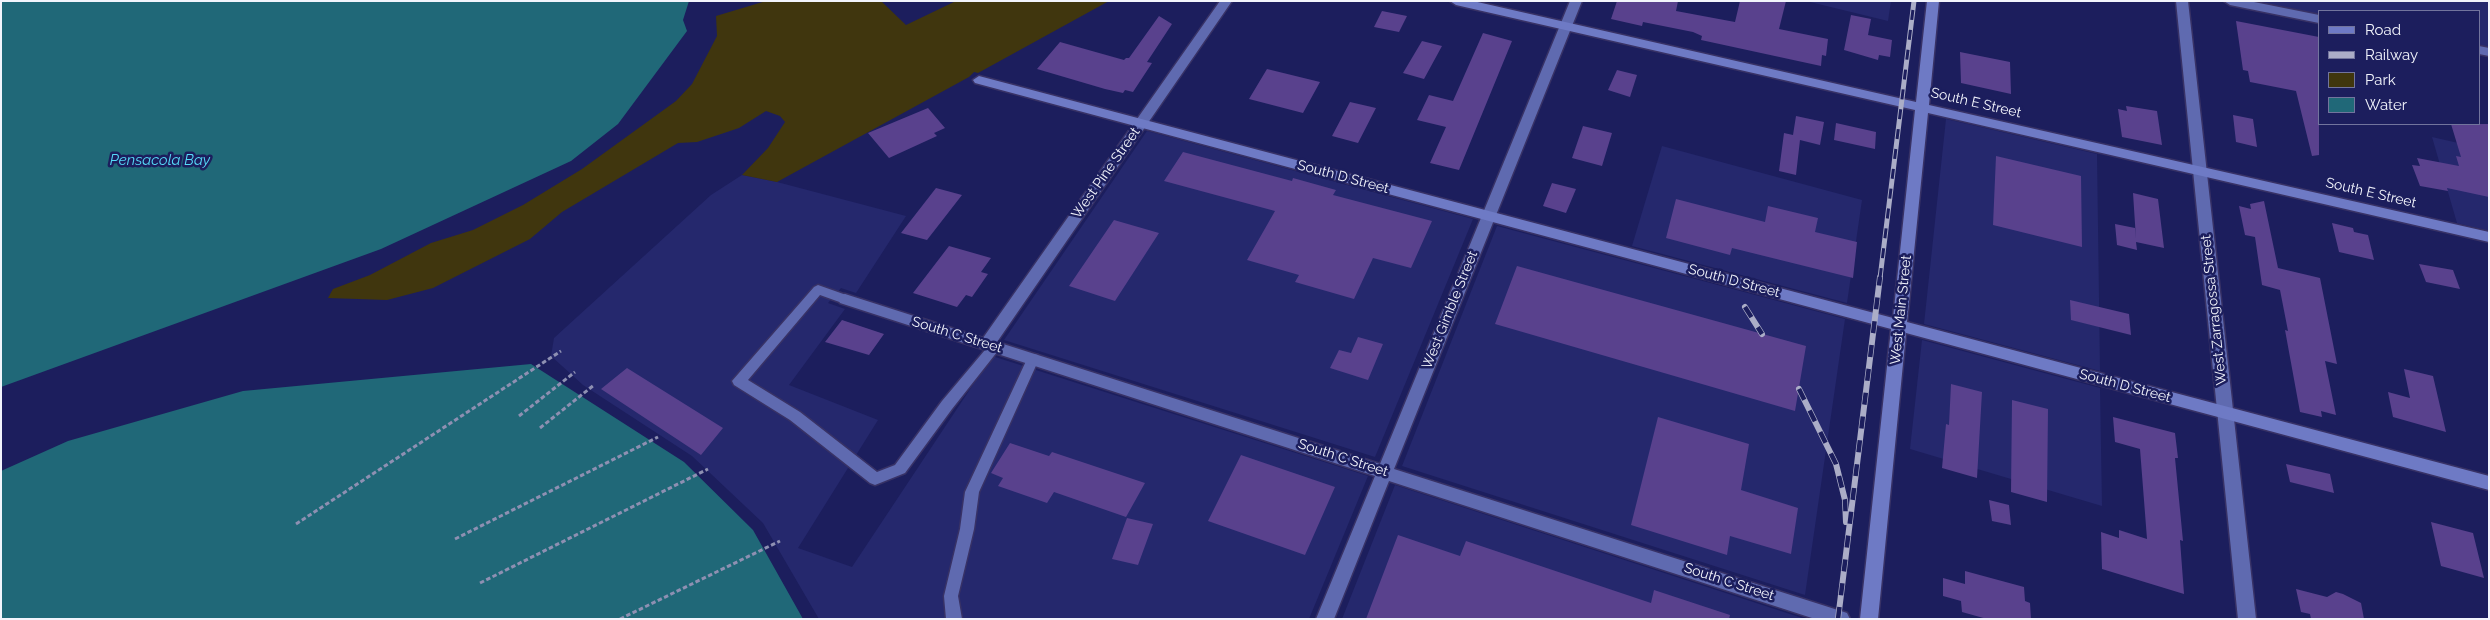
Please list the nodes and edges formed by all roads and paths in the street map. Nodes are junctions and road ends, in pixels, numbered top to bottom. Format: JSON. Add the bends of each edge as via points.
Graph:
{"nodes":[{"id":1,"x":1226,"y":1,"type":"edge"},
{"id":2,"x":1456,"y":1,"type":"edge"},
{"id":3,"x":1576,"y":1,"type":"edge"},
{"id":4,"x":1933,"y":1,"type":"edge"},
{"id":5,"x":2182,"y":1,"type":"edge"},
{"id":6,"x":2230,"y":1,"type":"edge"},
{"id":7,"x":2318,"y":19,"type":"edge"},
{"id":8,"x":1566,"y":26,"type":"junction"},
{"id":9,"x":979,"y":80,"type":"dead end"},
{"id":10,"x":1922,"y":107,"type":"junction"},
{"id":11,"x":1141,"y":123,"type":"junction"},
{"id":12,"x":2200,"y":171,"type":"junction"},
{"id":13,"x":1488,"y":216,"type":"junction"},
{"id":14,"x":2489,"y":237,"type":"edge"},
{"id":15,"x":845,"y":300,"type":"joint"},
{"id":16,"x":1899,"y":326,"type":"junction"},
{"id":17,"x":991,"y":345,"type":"junction"},
{"id":18,"x":561,"y":351,"type":"dead end"},
{"id":19,"x":1032,"y":359,"type":"junction"},
{"id":20,"x":575,"y":372,"type":"dead end"},
{"id":21,"x":594,"y":385,"type":"dead end"},
{"id":22,"x":2224,"y":413,"type":"junction"},
{"id":23,"x":520,"y":416,"type":"dead end"},
{"id":24,"x":540,"y":428,"type":"dead end"},
{"id":25,"x":658,"y":437,"type":"dead end"},
{"id":26,"x":708,"y":469,"type":"dead end"},
{"id":27,"x":1385,"y":471,"type":"junction"},
{"id":28,"x":2489,"y":483,"type":"edge"},
{"id":29,"x":296,"y":524,"type":"dead end"},
{"id":30,"x":455,"y":539,"type":"dead end"},
{"id":31,"x":780,"y":541,"type":"dead end"},
{"id":32,"x":480,"y":583,"type":"dead end"},
{"id":33,"x":620,"y":619,"type":"edge"},
{"id":34,"x":954,"y":619,"type":"edge"},
{"id":35,"x":1325,"y":619,"type":"edge"},
{"id":36,"x":1840,"y":619,"type":"edge"},
{"id":37,"x":1869,"y":619,"type":"edge"},
{"id":38,"x":2247,"y":619,"type":"edge"}],
"edges":[{"from":1,"to":11,"type":"street","name":"West Pine Street"},
{"from":2,"to":8,"type":"street","name":"South E Street"},
{"from":3,"to":8,"type":"street","name":"West Gimble Street"},
{"from":4,"to":10,"type":"street","name":"West Main Street"},
{"from":5,"to":12,"type":"street","name":"West Zarragossa Street"},
{"from":6,"to":7,"type":"street"},
{"from":8,"to":10,"type":"street","name":"South E Street"},
{"from":8,"to":13,"type":"street","name":"West Gimble Street"},
{"from":9,"to":11,"type":"street","name":"South D Street"},
{"from":10,"to":12,"type":"street","name":"South E Street"},
{"from":10,"to":16,"type":"street","name":"West Main Street"},
{"from":11,"to":13,"type":"street","name":"South D Street"},
{"from":11,"to":17,"type":"street","name":"West Pine Street"},
{"from":12,"to":14,"type":"street","name":"South E Street"},
{"from":12,"to":22,"type":"street","name":"West Zarragossa Street"},
{"from":13,"to":16,"type":"street","name":"South D Street"},
{"from":13,"to":27,"type":"street","name":"West Gimble Street"},
{"from":15,"to":17,"type":"street","name":"South C Street"},
{"from":15,"to":17,"type":"lane","via":[[818,290],[739,381],[795,416],[876,479],[900,469]]},
{"from":16,"to":22,"type":"street","name":"South D Street"},
{"from":16,"to":37,"type":"street","name":"West Main Street"},
{"from":17,"to":19,"type":"street","name":"South C Street"},
{"from":18,"to":29,"type":"path"},
{"from":19,"to":27,"type":"street","name":"South C Street"},
{"from":19,"to":34,"type":"lane","via":[[972,492],[951,596]]},
{"from":20,"to":23,"type":"path"},
{"from":21,"to":24,"type":"path"},
{"from":22,"to":28,"type":"street","name":"South D Street"},
{"from":22,"to":38,"type":"street","name":"West Zarragossa Street"},
{"from":25,"to":30,"type":"path"},
{"from":26,"to":32,"type":"path"},
{"from":27,"to":35,"type":"street","name":"West Gimble Street"},
{"from":27,"to":36,"type":"street","name":"South C Street"},
{"from":31,"to":33,"type":"path"}]}
